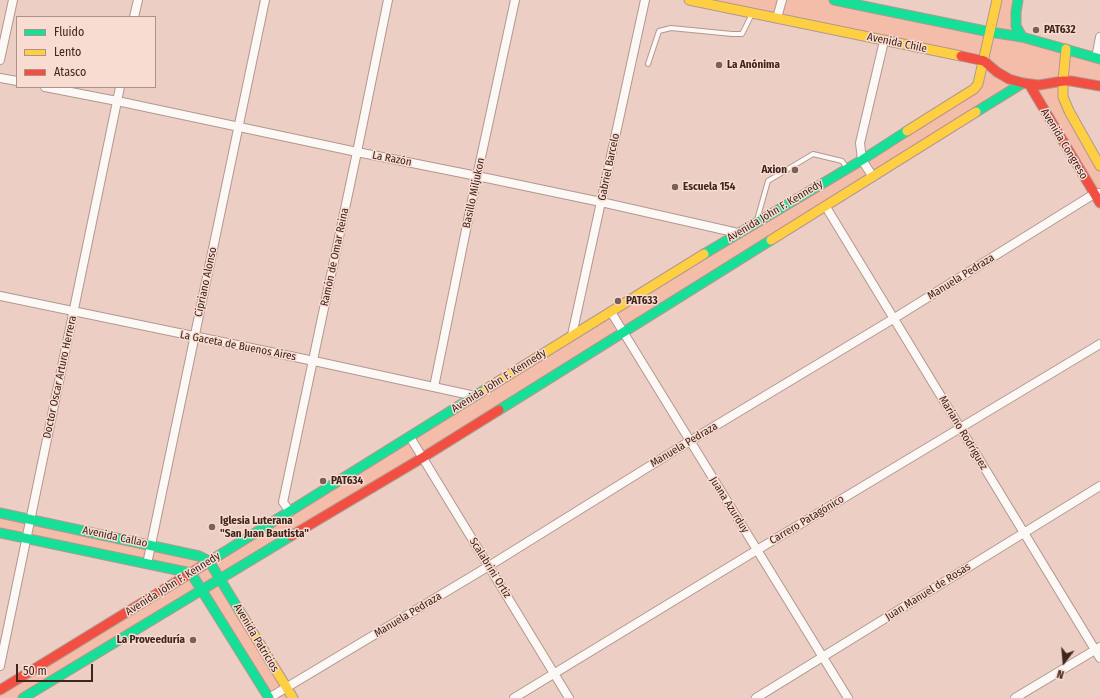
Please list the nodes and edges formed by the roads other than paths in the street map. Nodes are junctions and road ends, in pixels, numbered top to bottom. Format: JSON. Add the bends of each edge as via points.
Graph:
{"nodes":[{"id":1,"x":13,"y":0,"type":"edge"},
{"id":2,"x":138,"y":0,"type":"edge"},
{"id":3,"x":265,"y":0,"type":"edge"},
{"id":4,"x":388,"y":0,"type":"edge"},
{"id":5,"x":515,"y":0,"type":"edge"},
{"id":6,"x":645,"y":0,"type":"edge"},
{"id":7,"x":689,"y":0,"type":"edge"},
{"id":8,"x":782,"y":0,"type":"edge"},
{"id":9,"x":834,"y":0,"type":"edge"},
{"id":10,"x":997,"y":0,"type":"edge"},
{"id":11,"x":1018,"y":0,"type":"edge"},
{"id":12,"x":752,"y":13,"type":"junction"},
{"id":13,"x":134,"y":16,"type":"edge"},
{"id":14,"x":777,"y":18,"type":"junction"},
{"id":15,"x":990,"y":32,"type":"junction"},
{"id":16,"x":1022,"y":37,"type":"junction"},
{"id":17,"x":1100,"y":37,"type":"edge"},
{"id":18,"x":884,"y":40,"type":"junction"},
{"id":19,"x":1066,"y":49,"type":"junction"},
{"id":20,"x":1098,"y":58,"type":"edge"},
{"id":21,"x":0,"y":60,"type":"edge"},
{"id":22,"x":984,"y":61,"type":"junction"},
{"id":23,"x":648,"y":64,"type":"dead end"},
{"id":24,"x":0,"y":78,"type":"edge"},
{"id":25,"x":1063,"y":80,"type":"junction"},
{"id":26,"x":16,"y":81,"type":"edge"},
{"id":27,"x":1026,"y":84,"type":"junction"},
{"id":28,"x":1100,"y":86,"type":"edge"},
{"id":29,"x":50,"y":88,"type":"edge"},
{"id":30,"x":120,"y":88,"type":"edge"},
{"id":31,"x":117,"y":101,"type":"junction"},
{"id":32,"x":238,"y":127,"type":"junction"},
{"id":33,"x":357,"y":152,"type":"junction"},
{"id":34,"x":862,"y":160,"type":"junction"},
{"id":35,"x":1100,"y":166,"type":"edge"},
{"id":36,"x":848,"y":168,"type":"junction"},
{"id":37,"x":477,"y":176,"type":"junction"},
{"id":38,"x":873,"y":177,"type":"junction"},
{"id":39,"x":1097,"y":194,"type":"edge"},
{"id":40,"x":601,"y":202,"type":"junction"},
{"id":41,"x":1100,"y":203,"type":"edge"},
{"id":42,"x":826,"y":207,"type":"junction"},
{"id":43,"x":756,"y":222,"type":"junction"},
{"id":44,"x":738,"y":233,"type":"junction"},
{"id":45,"x":0,"y":296,"type":"edge"},
{"id":46,"x":74,"y":312,"type":"junction"},
{"id":47,"x":610,"y":312,"type":"junction"},
{"id":48,"x":893,"y":319,"type":"junction"},
{"id":49,"x":623,"y":333,"type":"junction"},
{"id":50,"x":572,"y":335,"type":"junction"},
{"id":51,"x":194,"y":337,"type":"junction"},
{"id":52,"x":1100,"y":344,"type":"edge"},
{"id":53,"x":314,"y":361,"type":"junction"},
{"id":54,"x":434,"y":387,"type":"junction"},
{"id":55,"x":475,"y":396,"type":"junction"},
{"id":56,"x":960,"y":428,"type":"junction"},
{"id":57,"x":410,"y":437,"type":"junction"},
{"id":58,"x":690,"y":441,"type":"junction"},
{"id":59,"x":422,"y":458,"type":"junction"},
{"id":60,"x":1100,"y":486,"type":"edge"},
{"id":61,"x":290,"y":512,"type":"junction"},
{"id":62,"x":0,"y":513,"type":"edge"},
{"id":63,"x":31,"y":520,"type":"junction"},
{"id":64,"x":0,"y":533,"type":"edge"},
{"id":65,"x":1024,"y":533,"type":"junction"},
{"id":66,"x":27,"y":538,"type":"junction"},
{"id":67,"x":150,"y":545,"type":"junction"},
{"id":68,"x":757,"y":550,"type":"junction"},
{"id":69,"x":209,"y":561,"type":"junction"},
{"id":70,"x":147,"y":564,"type":"junction"},
{"id":71,"x":489,"y":566,"type":"junction"},
{"id":72,"x":192,"y":573,"type":"junction"},
{"id":73,"x":220,"y":578,"type":"junction"},
{"id":74,"x":202,"y":589,"type":"junction"},
{"id":75,"x":1098,"y":649,"type":"edge"},
{"id":76,"x":822,"y":657,"type":"junction"},
{"id":77,"x":1100,"y":658,"type":"edge"},
{"id":78,"x":0,"y":666,"type":"edge"},
{"id":79,"x":554,"y":673,"type":"junction"},
{"id":80,"x":287,"y":688,"type":"junction"},
{"id":81,"x":0,"y":690,"type":"edge"},
{"id":82,"x":23,"y":698,"type":"edge"},
{"id":83,"x":269,"y":698,"type":"edge"},
{"id":84,"x":293,"y":698,"type":"edge"},
{"id":85,"x":514,"y":698,"type":"edge"},
{"id":86,"x":569,"y":698,"type":"edge"},
{"id":87,"x":756,"y":698,"type":"edge"},
{"id":88,"x":848,"y":698,"type":"edge"},
{"id":89,"x":1015,"y":698,"type":"edge"}],
"edges":[{"from":1,"to":21,"type":"street"},
{"from":2,"to":13,"type":"street"},
{"from":3,"to":32,"type":"street","name":"Cipriano Alonso"},
{"from":4,"to":33,"type":"street","name":"Ramón de Omar Reina"},
{"from":5,"to":37,"type":"street","name":"Basillo Miljukon"},
{"from":6,"to":40,"type":"street","name":"Gabriel Barcelo"},
{"from":7,"to":12,"type":"main road","name":"Avenida Chile"},
{"from":8,"to":14,"type":"street"},
{"from":9,"to":15,"type":"main road"},
{"from":10,"to":15,"type":"main road","name":"Avenida John F. Kennedy"},
{"from":11,"to":16,"type":"main road","via":[[1016,26]]},
{"from":12,"to":14,"type":"main road","name":"Avenida Chile"},
{"from":12,"to":23,"type":"lane","via":[[742,34],[671,28],[659,31]]},
{"from":14,"to":18,"type":"main road","name":"Avenida Chile"},
{"from":15,"to":16,"type":"main road"},
{"from":15,"to":22,"type":"main road","name":"Avenida John F. Kennedy"},
{"from":16,"to":19,"type":"main road"},
{"from":17,"to":20,"type":"street"},
{"from":18,"to":22,"type":"main road","name":"Avenida Chile"},
{"from":18,"to":34,"type":"street","via":[[860,143]]},
{"from":19,"to":20,"type":"main road"},
{"from":19,"to":25,"type":"main road","name":"Avenida Congreso"},
{"from":22,"to":27,"type":"main road","name":"Avenida Chile","via":[[1009,79]]},
{"from":22,"to":34,"type":"main road","name":"Avenida John F. Kennedy","via":[[978,84],[974,88]]},
{"from":24,"to":26,"type":"street"},
{"from":25,"to":27,"type":"main road","name":"Avenida Chile","via":[[1039,85]]},
{"from":25,"to":28,"type":"main road","name":"Avenida Chile"},
{"from":25,"to":35,"type":"main road","name":"Avenida Congreso","via":[[1063,97],[1069,111]]},
{"from":27,"to":38,"type":"main road","name":"Avenida John F. Kennedy"},
{"from":27,"to":39,"type":"main road","name":"Avenida Congreso"},
{"from":29,"to":31,"type":"street","name":"La Razón"},
{"from":30,"to":31,"type":"street","name":"Doctor Oscar Arturo Herrera"},
{"from":31,"to":32,"type":"street","name":"La Razón"},
{"from":31,"to":46,"type":"street","name":"Doctor Oscar Arturo Herrera"},
{"from":32,"to":33,"type":"street","name":"La Razón"},
{"from":32,"to":51,"type":"street","name":"Cipriano Alonso"},
{"from":33,"to":37,"type":"street","name":"La Razón"},
{"from":33,"to":53,"type":"street","name":"Ramón de Omar Reina"},
{"from":34,"to":36,"type":"main road","name":"Avenida John F. Kennedy"},
{"from":34,"to":38,"type":"street"},
{"from":36,"to":43,"type":"main road","name":"Avenida John F. Kennedy"},
{"from":36,"to":43,"type":"lane","via":[[842,161],[813,154],[768,181]]},
{"from":37,"to":40,"type":"street","name":"La Razón"},
{"from":37,"to":54,"type":"street","name":"Basillo Miljukon"},
{"from":38,"to":42,"type":"main road","name":"Avenida John F. Kennedy"},
{"from":39,"to":41,"type":"main road","name":"Avenida Congreso"},
{"from":39,"to":48,"type":"street","name":"Manuela Pedraza"},
{"from":40,"to":44,"type":"street","name":"La Razón"},
{"from":40,"to":50,"type":"street","name":"Gabriel Barcelo"},
{"from":42,"to":48,"type":"street","name":"Mariano Rodríguez"},
{"from":42,"to":49,"type":"main road","name":"Avenida John F. Kennedy"},
{"from":43,"to":44,"type":"main road","name":"Avenida John F. Kennedy"},
{"from":44,"to":47,"type":"main road","name":"Avenida John F. Kennedy"},
{"from":45,"to":46,"type":"street","name":"La Gaceta de Buenos Aires"},
{"from":46,"to":51,"type":"street","name":"La Gaceta de Buenos Aires"},
{"from":46,"to":63,"type":"street","name":"Doctor Oscar Arturo Herrera"},
{"from":47,"to":49,"type":"street","name":"Juana Azurduy"},
{"from":47,"to":50,"type":"main road","name":"Avenida John F. Kennedy"},
{"from":48,"to":56,"type":"street","name":"Mariano Rodríguez"},
{"from":48,"to":58,"type":"street","name":"Manuela Pedraza"},
{"from":49,"to":58,"type":"street","name":"Juana Azurduy"},
{"from":49,"to":59,"type":"main road","name":"Avenida John F. Kennedy"},
{"from":50,"to":55,"type":"main road","name":"Avenida John F. Kennedy"},
{"from":51,"to":53,"type":"street","name":"La Gaceta de Buenos Aires"},
{"from":51,"to":67,"type":"street","name":"Cipriano Alonso"},
{"from":52,"to":56,"type":"street","name":"Carrero Patagónico"},
{"from":53,"to":54,"type":"street","name":"La Gaceta de Buenos Aires"},
{"from":53,"to":61,"type":"street","name":"Ramón de Omar Reina","via":[[283,502]]},
{"from":54,"to":55,"type":"street","name":"La Gaceta de Buenos Aires"},
{"from":55,"to":57,"type":"main road","name":"Avenida John F. Kennedy"},
{"from":56,"to":65,"type":"street","name":"Mariano Rodríguez"},
{"from":56,"to":68,"type":"street","name":"Carrero Patagónico"},
{"from":57,"to":59,"type":"street","name":"Scalabrini Ortiz"},
{"from":57,"to":61,"type":"main road","name":"Avenida John F. Kennedy"},
{"from":58,"to":68,"type":"street","name":"Juana Azurduy"},
{"from":58,"to":71,"type":"street","name":"Manuela Pedraza"},
{"from":59,"to":71,"type":"street","name":"Scalabrini Ortiz"},
{"from":59,"to":73,"type":"main road","name":"Avenida John F. Kennedy"},
{"from":60,"to":65,"type":"street","name":"Juan Manuel de Rosas"},
{"from":61,"to":69,"type":"main road","name":"Avenida John F. Kennedy"},
{"from":62,"to":63,"type":"main road","name":"Avenida Callao"},
{"from":63,"to":66,"type":"street","name":"Doctor Oscar Arturo Herrera"},
{"from":63,"to":67,"type":"main road","name":"Avenida Callao"},
{"from":64,"to":66,"type":"main road","name":"Avenida Callao"},
{"from":65,"to":75,"type":"street","name":"Mariano Rodríguez"},
{"from":65,"to":76,"type":"street","name":"Juan Manuel de Rosas"},
{"from":66,"to":70,"type":"main road","name":"Avenida Callao"},
{"from":66,"to":78,"type":"street","name":"Doctor Oscar Arturo Herrera"},
{"from":67,"to":69,"type":"main road","name":"Avenida Callao","via":[[199,556]]},
{"from":67,"to":70,"type":"street","name":"Cipriano Alonso"},
{"from":68,"to":76,"type":"street","name":"Juana Azurduy"},
{"from":68,"to":79,"type":"street","name":"Carrero Patagónico"},
{"from":69,"to":72,"type":"main road","name":"Avenida John F. Kennedy"},
{"from":69,"to":73,"type":"main road"},
{"from":70,"to":72,"type":"main road","name":"Avenida Callao"},
{"from":71,"to":79,"type":"street","name":"Scalabrini Ortiz"},
{"from":71,"to":80,"type":"street","name":"Manuela Pedraza"},
{"from":72,"to":74,"type":"main road"},
{"from":72,"to":81,"type":"main road","name":"Avenida John F. Kennedy"},
{"from":73,"to":74,"type":"main road","name":"Avenida John F. Kennedy"},
{"from":73,"to":80,"type":"main road","name":"Avenida Patricios"},
{"from":74,"to":82,"type":"main road","name":"Avenida John F. Kennedy"},
{"from":74,"to":83,"type":"main road","name":"Avenida Patricios"},
{"from":75,"to":77,"type":"street","name":"Mariano Rodríguez"},
{"from":75,"to":89,"type":"street"},
{"from":76,"to":87,"type":"street","name":"Juan Manuel de Rosas"},
{"from":76,"to":88,"type":"street","name":"Juana Azurduy"},
{"from":79,"to":85,"type":"street","name":"Carrero Patagónico"},
{"from":79,"to":86,"type":"street","name":"Scalabrini Ortiz"},
{"from":80,"to":83,"type":"street","name":"Manuela Pedraza"},
{"from":80,"to":84,"type":"main road","name":"Avenida Patricios"}]}
